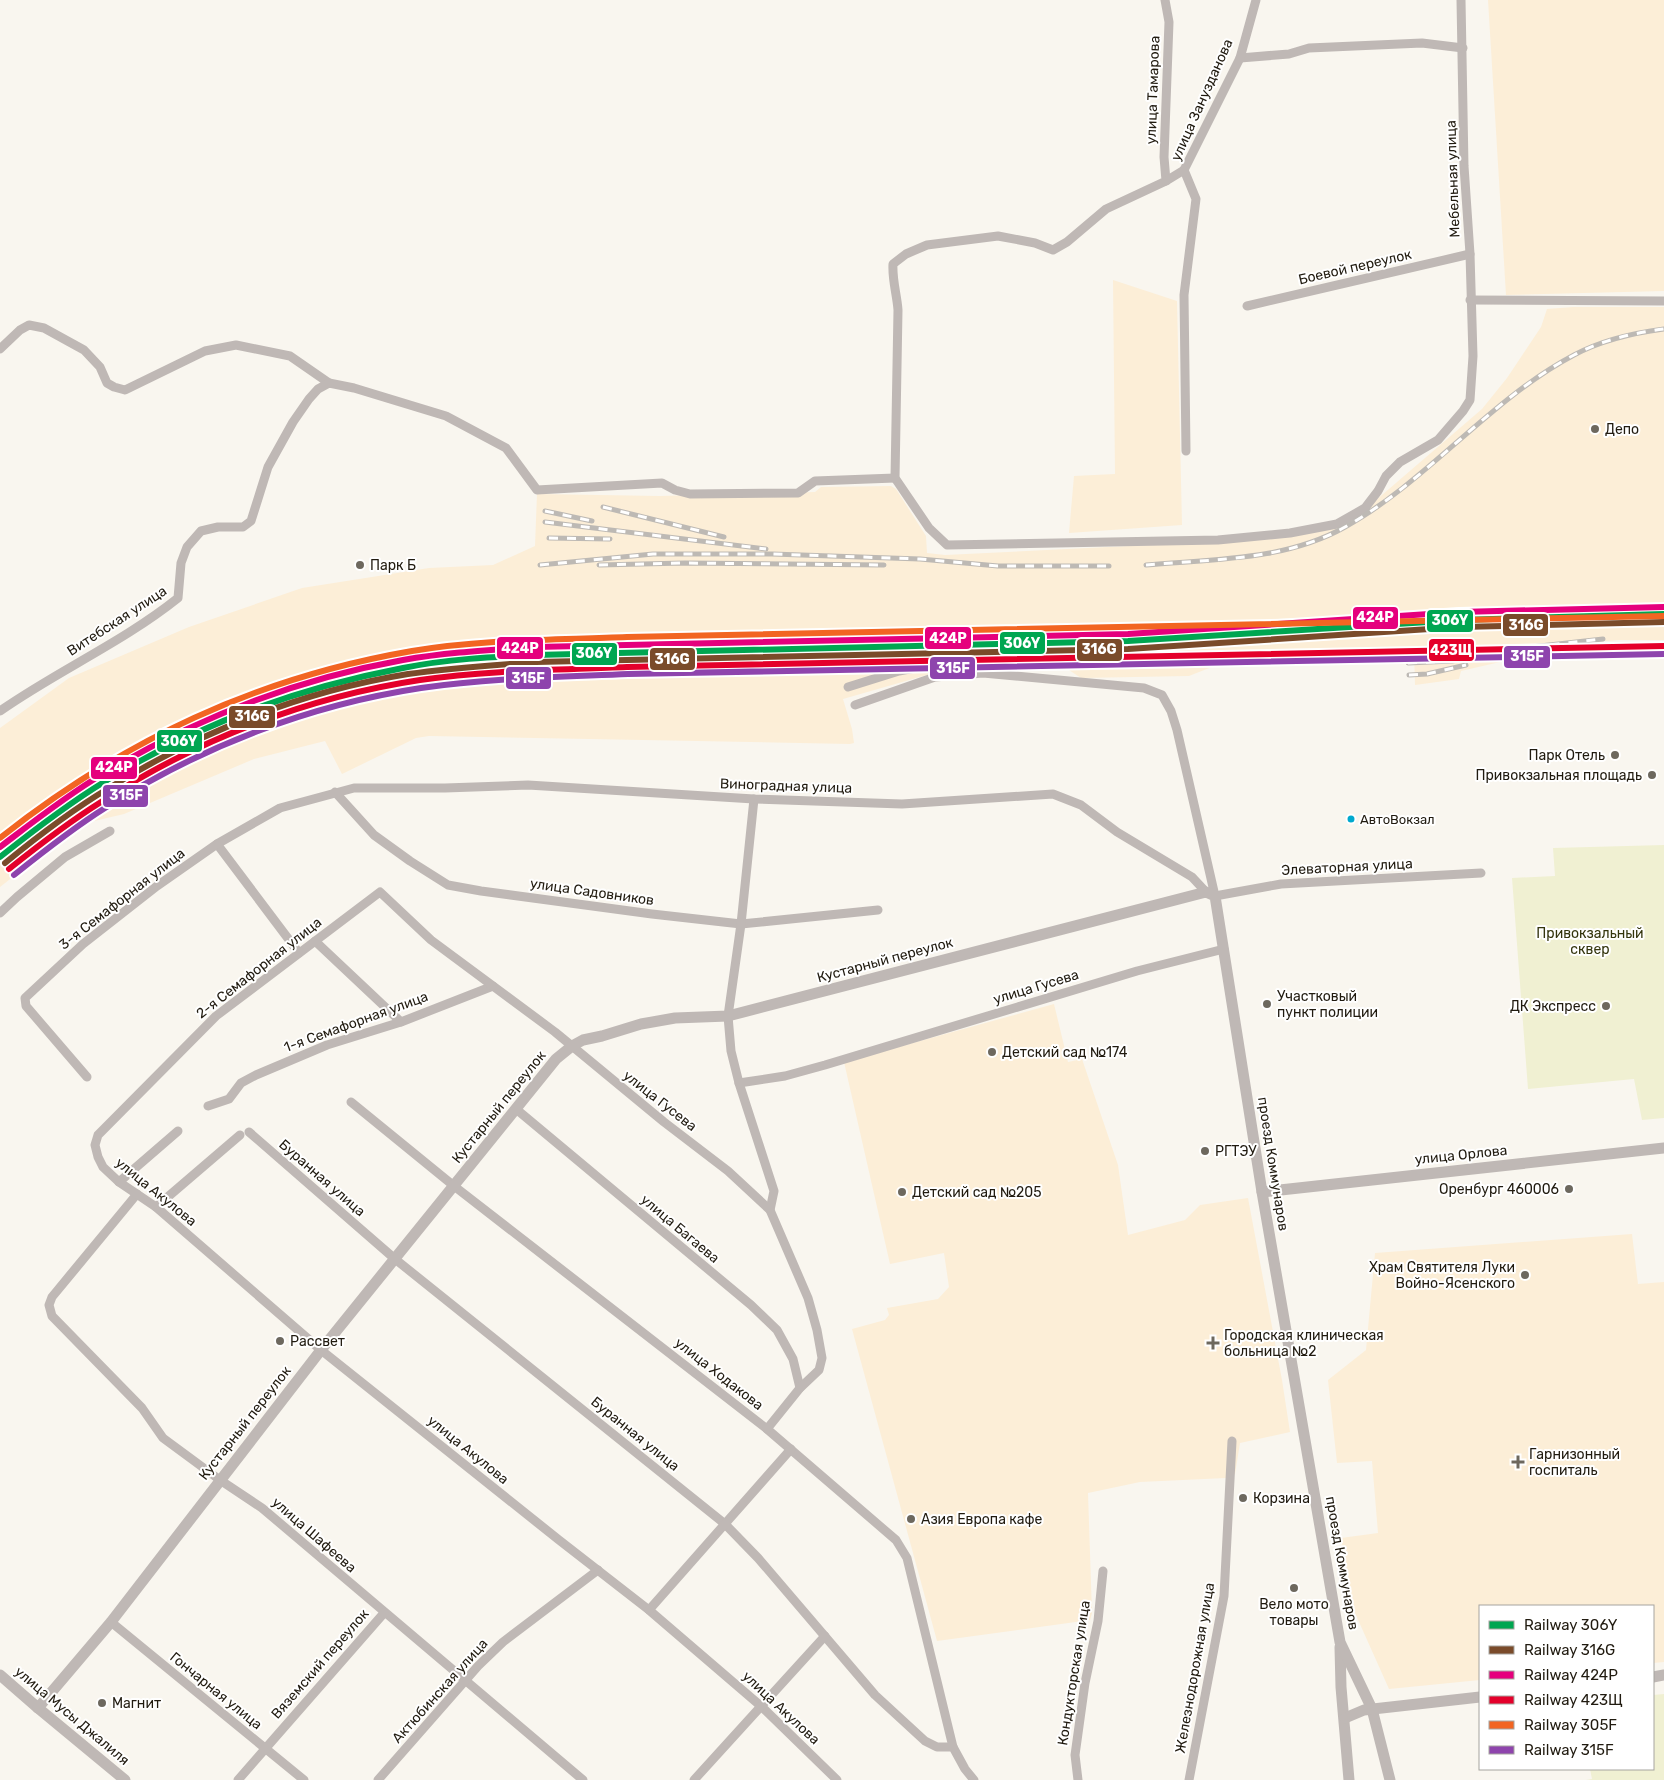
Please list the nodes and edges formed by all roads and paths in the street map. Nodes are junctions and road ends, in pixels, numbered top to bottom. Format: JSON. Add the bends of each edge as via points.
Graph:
{"nodes":[{"id":1,"x":1166,"y":0,"type":"edge"},
{"id":2,"x":1256,"y":0,"type":"edge"},
{"id":3,"x":1461,"y":0,"type":"edge"},
{"id":4,"x":1463,"y":48,"type":"junction"},
{"id":5,"x":1240,"y":58,"type":"junction"},
{"id":6,"x":1184,"y":170,"type":"junction"},
{"id":7,"x":1166,"y":181,"type":"junction"},
{"id":8,"x":1470,"y":254,"type":"junction"},
{"id":9,"x":1470,"y":300,"type":"junction"},
{"id":10,"x":1664,"y":300,"type":"edge"},
{"id":11,"x":1247,"y":306,"type":"dead end"},
{"id":12,"x":0,"y":349,"type":"edge"},
{"id":13,"x":329,"y":383,"type":"junction"},
{"id":14,"x":1186,"y":451,"type":"dead end"},
{"id":15,"x":895,"y":478,"type":"junction"},
{"id":16,"x":952,"y":676,"type":"junction"},
{"id":17,"x":848,"y":687,"type":"dead end"},
{"id":18,"x":855,"y":706,"type":"dead end"},
{"id":19,"x":0,"y":711,"type":"edge"},
{"id":20,"x":336,"y":792,"type":"junction"},
{"id":21,"x":754,"y":799,"type":"junction"},
{"id":22,"x":110,"y":831,"type":"dead end"},
{"id":23,"x":218,"y":844,"type":"junction"},
{"id":24,"x":1481,"y":873,"type":"dead end"},
{"id":25,"x":380,"y":892,"type":"joint"},
{"id":26,"x":1210,"y":894,"type":"junction"},
{"id":27,"x":878,"y":910,"type":"dead end"},
{"id":28,"x":0,"y":913,"type":"edge"},
{"id":29,"x":741,"y":924,"type":"junction"},
{"id":30,"x":315,"y":941,"type":"junction"},
{"id":31,"x":1224,"y":949,"type":"junction"},
{"id":32,"x":299,"y":953,"type":"junction"},
{"id":33,"x":493,"y":986,"type":"junction"},
{"id":34,"x":728,"y":1016,"type":"junction"},
{"id":35,"x":400,"y":1022,"type":"junction"},
{"id":36,"x":572,"y":1046,"type":"junction"},
{"id":37,"x":87,"y":1077,"type":"dead end"},
{"id":38,"x":739,"y":1083,"type":"junction"},
{"id":39,"x":351,"y":1102,"type":"dead end"},
{"id":40,"x":208,"y":1106,"type":"dead end"},
{"id":41,"x":516,"y":1109,"type":"junction"},
{"id":42,"x":178,"y":1132,"type":"dead end"},
{"id":43,"x":249,"y":1132,"type":"dead end"},
{"id":44,"x":98,"y":1135,"type":"joint"},
{"id":45,"x":240,"y":1135,"type":"dead end"},
{"id":46,"x":1664,"y":1148,"type":"edge"},
{"id":47,"x":119,"y":1182,"type":"junction"},
{"id":48,"x":454,"y":1186,"type":"junction"},
{"id":49,"x":1262,"y":1192,"type":"junction"},
{"id":50,"x":137,"y":1194,"type":"junction"},
{"id":51,"x":156,"y":1207,"type":"junction"},
{"id":52,"x":770,"y":1210,"type":"junction"},
{"id":53,"x":394,"y":1259,"type":"junction"},
{"id":54,"x":321,"y":1350,"type":"junction"},
{"id":55,"x":800,"y":1388,"type":"junction"},
{"id":56,"x":767,"y":1429,"type":"junction"},
{"id":57,"x":1232,"y":1441,"type":"dead end"},
{"id":58,"x":792,"y":1449,"type":"junction"},
{"id":59,"x":220,"y":1480,"type":"junction"},
{"id":60,"x":725,"y":1524,"type":"junction"},
{"id":61,"x":598,"y":1570,"type":"junction"},
{"id":62,"x":1103,"y":1571,"type":"dead end"},
{"id":63,"x":650,"y":1610,"type":"junction"},
{"id":64,"x":384,"y":1613,"type":"junction"},
{"id":65,"x":111,"y":1622,"type":"junction"},
{"id":66,"x":826,"y":1636,"type":"junction"},
{"id":67,"x":1340,"y":1642,"type":"junction"},
{"id":68,"x":1,"y":1677,"type":"edge"},
{"id":69,"x":465,"y":1682,"type":"junction"},
{"id":70,"x":1479,"y":1697,"type":"edge"},
{"id":71,"x":762,"y":1707,"type":"junction"},
{"id":72,"x":38,"y":1708,"type":"junction"},
{"id":73,"x":1372,"y":1709,"type":"junction"},
{"id":74,"x":1344,"y":1718,"type":"junction"},
{"id":75,"x":953,"y":1747,"type":"junction"},
{"id":76,"x":264,"y":1748,"type":"junction"},
{"id":77,"x":125,"y":1780,"type":"edge"},
{"id":78,"x":238,"y":1780,"type":"edge"},
{"id":79,"x":304,"y":1780,"type":"edge"},
{"id":80,"x":378,"y":1780,"type":"edge"},
{"id":81,"x":583,"y":1780,"type":"edge"},
{"id":82,"x":694,"y":1780,"type":"edge"},
{"id":83,"x":837,"y":1780,"type":"edge"},
{"id":84,"x":974,"y":1780,"type":"edge"},
{"id":85,"x":1078,"y":1780,"type":"edge"},
{"id":86,"x":1189,"y":1780,"type":"edge"},
{"id":87,"x":1349,"y":1780,"type":"edge"},
{"id":88,"x":1390,"y":1780,"type":"edge"}],
"edges":[{"from":1,"to":7,"type":"street","name":"улица Тамарова","via":[[1169,22]]},
{"from":2,"to":5,"type":"street","name":"улица Занузданова"},
{"from":3,"to":4,"type":"street","name":"Мебельная улица"},
{"from":4,"to":5,"type":"street","via":[[1422,44],[1309,48],[1289,54]]},
{"from":4,"to":8,"type":"street","name":"Мебельная улица","via":[[1464,166]]},
{"from":5,"to":6,"type":"street","name":"улица Занузданова"},
{"from":6,"to":7,"type":"street"},
{"from":6,"to":14,"type":"street","name":"улица Занузданова","via":[[1196,198],[1184,295]]},
{"from":7,"to":15,"type":"street","via":[[1106,209],[1053,250],[998,236],[927,245],[893,264],[898,310]]},
{"from":8,"to":9,"type":"street","name":"Мебельная улица"},
{"from":8,"to":11,"type":"street","name":"Боевой переулок"},
{"from":9,"to":10,"type":"street"},
{"from":9,"to":15,"type":"street","name":"Мебельная улица","via":[[1473,356],[1470,400],[1438,440],[1400,462],[1386,476],[1365,508],[1337,524],[1290,533],[1218,540],[947,545],[928,528]]},
{"from":12,"to":13,"type":"street","via":[[29,325],[44,328],[84,350],[100,367],[107,383],[125,390],[205,351],[236,345],[290,356]]},
{"from":13,"to":15,"type":"street","via":[[446,416],[506,448],[537,490],[662,483],[690,494],[798,493],[815,481]]},
{"from":13,"to":19,"type":"street","name":"Витебская улица","via":[[308,399],[293,422],[268,467],[251,521],[243,527],[201,531],[188,547],[180,563],[178,598]]},
{"from":16,"to":17,"type":"street","via":[[941,663],[899,671]]},
{"from":16,"to":18,"type":"street","via":[[936,677]]},
{"from":16,"to":26,"type":"street","name":"проезд Коммунаров","via":[[983,673],[1144,688],[1162,695],[1177,730]]},
{"from":20,"to":21,"type":"street","name":"Виноградная улица","via":[[354,788],[528,784]]},
{"from":20,"to":23,"type":"street","name":"3-я Семафорная улица","via":[[280,808]]},
{"from":20,"to":29,"type":"street","name":"улица Садовников","via":[[374,835],[448,885],[481,892]]},
{"from":21,"to":26,"type":"street","name":"Виноградная улица","via":[[902,804],[1053,794],[1081,805],[1117,832],[1192,877]]},
{"from":21,"to":29,"type":"street"},
{"from":22,"to":28,"type":"street","via":[[65,857]]},
{"from":23,"to":32,"type":"street"},
{"from":23,"to":37,"type":"street","name":"3-я Семафорная улица","via":[[82,944],[25,998],[26,1006]]},
{"from":24,"to":26,"type":"street","name":"Элеваторная улица","via":[[1281,884]]},
{"from":25,"to":30,"type":"street","name":"2-я Семафорная улица"},
{"from":25,"to":33,"type":"street","name":"улица Гусева","via":[[431,940]]},
{"from":26,"to":31,"type":"street","name":"проезд Коммунаров"},
{"from":26,"to":34,"type":"street","name":"Кустарный переулок"},
{"from":27,"to":29,"type":"street","name":"улица Садовников"},
{"from":29,"to":34,"type":"street"},
{"from":30,"to":32,"type":"street","name":"2-я Семафорная улица"},
{"from":30,"to":35,"type":"street"},
{"from":31,"to":38,"type":"street","name":"улица Гусева","via":[[1137,971],[825,1065],[785,1076]]},
{"from":31,"to":49,"type":"street","name":"проезд Коммунаров"},
{"from":32,"to":44,"type":"street","name":"2-я Семафорная улица","via":[[216,1016]]},
{"from":33,"to":35,"type":"street","name":"1-я Семафорная улица"},
{"from":33,"to":36,"type":"street","name":"улица Гусева"},
{"from":34,"to":36,"type":"street","name":"Кустарный переулок","via":[[675,1018],[642,1024]]},
{"from":34,"to":38,"type":"street","via":[[731,1051]]},
{"from":35,"to":40,"type":"street","name":"1-я Семафорная улица","via":[[327,1045],[256,1075],[241,1082],[229,1099]]},
{"from":36,"to":41,"type":"street","name":"Кустарный переулок","via":[[556,1059]]},
{"from":36,"to":52,"type":"street","name":"улица Гусева","via":[[728,1171]]},
{"from":38,"to":52,"type":"street","via":[[774,1191]]},
{"from":39,"to":48,"type":"street","name":"улица Ходакова"},
{"from":41,"to":48,"type":"street","name":"Кустарный переулок"},
{"from":41,"to":55,"type":"street","name":"улица Багаева","via":[[777,1330],[793,1359]]},
{"from":42,"to":47,"type":"street"},
{"from":43,"to":53,"type":"street","name":"Буранная улица"},
{"from":44,"to":47,"type":"street","name":"улица Акулова","via":[[98,1158]]},
{"from":45,"to":51,"type":"street"},
{"from":46,"to":49,"type":"street","name":"улица Орлова"},
{"from":47,"to":50,"type":"street","name":"улица Акулова"},
{"from":48,"to":53,"type":"street","name":"Кустарный переулок"},
{"from":48,"to":56,"type":"street","name":"улица Ходакова"},
{"from":49,"to":67,"type":"street","name":"проезд Коммунаров"},
{"from":50,"to":51,"type":"street","name":"улица Акулова"},
{"from":50,"to":59,"type":"street","name":"улица Шафеева","via":[[52,1298],[49,1305],[52,1316],[142,1408],[163,1438]]},
{"from":51,"to":54,"type":"street","name":"улица Акулова"},
{"from":52,"to":55,"type":"street","name":"улица Гусева","via":[[808,1298],[822,1358],[819,1370]]},
{"from":53,"to":54,"type":"street","name":"Кустарный переулок"},
{"from":53,"to":60,"type":"street","name":"Буранная улица"},
{"from":54,"to":59,"type":"street","name":"Кустарный переулок"},
{"from":54,"to":61,"type":"street","name":"улица Акулова"},
{"from":55,"to":56,"type":"street"},
{"from":56,"to":58,"type":"street","name":"улица Ходакова"},
{"from":57,"to":86,"type":"street","name":"Железнодорожная улица","via":[[1224,1596]]},
{"from":58,"to":60,"type":"street"},
{"from":58,"to":75,"type":"street","name":"улица Ходакова","via":[[896,1540],[907,1558]]},
{"from":59,"to":64,"type":"street","name":"улица Шафеева","via":[[262,1508]]},
{"from":59,"to":65,"type":"street","name":"Кустарный переулок"},
{"from":60,"to":63,"type":"street"},
{"from":60,"to":66,"type":"street","name":"Буранная улица"},
{"from":61,"to":63,"type":"street","name":"улица Акулова"},
{"from":61,"to":69,"type":"street","name":"Актюбинская улица","via":[[503,1642]]},
{"from":62,"to":85,"type":"street","name":"Кондукторская улица","via":[[1098,1621],[1075,1755]]},
{"from":63,"to":71,"type":"street","name":"улица Акулова"},
{"from":64,"to":69,"type":"street","name":"улица Шафеева"},
{"from":64,"to":76,"type":"street","name":"Вяземский переулок"},
{"from":65,"to":72,"type":"street","name":"Кустарный переулок"},
{"from":65,"to":76,"type":"street","name":"Гончарная улица"},
{"from":66,"to":71,"type":"street"},
{"from":66,"to":75,"type":"street","name":"Буранная улица","via":[[875,1695],[925,1741],[937,1747]]},
{"from":67,"to":73,"type":"street","name":"проезд Коммунаров"},
{"from":67,"to":74,"type":"street","name":"проезд Коммунаров"},
{"from":68,"to":72,"type":"street","name":"улица Мусы Джалиля"},
{"from":69,"to":80,"type":"street","name":"Актюбинская улица"},
{"from":69,"to":81,"type":"street","name":"улица Шафеева"},
{"from":70,"to":73,"type":"street"},
{"from":71,"to":82,"type":"street"},
{"from":71,"to":83,"type":"street","name":"улица Акулова"},
{"from":72,"to":77,"type":"street","name":"улица Мусы Джалиля"},
{"from":73,"to":74,"type":"street"},
{"from":73,"to":88,"type":"street","name":"проезд Коммунаров"},
{"from":74,"to":87,"type":"street","name":"проезд Коммунаров"},
{"from":75,"to":84,"type":"street"},
{"from":76,"to":78,"type":"street","name":"Вяземский переулок"},
{"from":76,"to":79,"type":"street","name":"Гончарная улица"}]}
